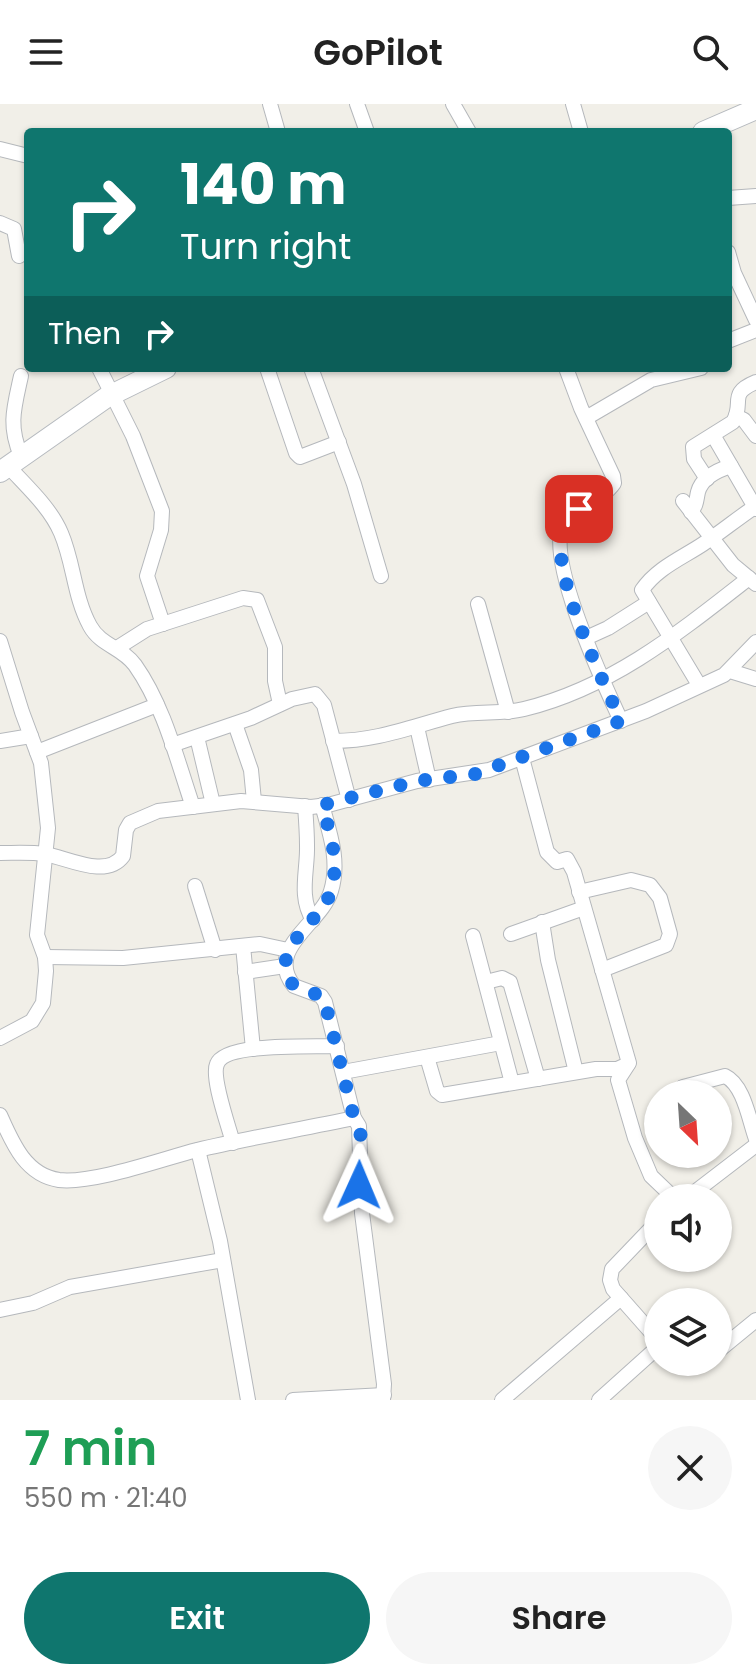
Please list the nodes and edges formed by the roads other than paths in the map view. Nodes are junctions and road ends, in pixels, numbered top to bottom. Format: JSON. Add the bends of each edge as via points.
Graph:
{"nodes":[{"id":1,"x":270,"y":104,"type":"edge"},
{"id":2,"x":357,"y":104,"type":"edge"},
{"id":3,"x":453,"y":104,"type":"edge"},
{"id":4,"x":573,"y":104,"type":"edge"},
{"id":5,"x":756,"y":109,"type":"edge"},
{"id":6,"x":277,"y":128,"type":"edge"},
{"id":7,"x":366,"y":128,"type":"edge"},
{"id":8,"x":467,"y":128,"type":"edge"},
{"id":9,"x":580,"y":128,"type":"edge"},
{"id":10,"x":712,"y":128,"type":"edge"},
{"id":11,"x":0,"y":149,"type":"edge"},
{"id":12,"x":24,"y":155,"type":"edge"},
{"id":13,"x":756,"y":196,"type":"edge"},
{"id":14,"x":732,"y":198,"type":"edge"},
{"id":15,"x":0,"y":223,"type":"edge"},
{"id":16,"x":19,"y":256,"type":"dead end"},
{"id":17,"x":732,"y":266,"type":"edge"},
{"id":18,"x":756,"y":320,"type":"edge"},
{"id":19,"x":756,"y":330,"type":"edge"},
{"id":20,"x":732,"y":339,"type":"edge"},
{"id":21,"x":101,"y":372,"type":"edge"},
{"id":22,"x":157,"y":372,"type":"edge"},
{"id":23,"x":268,"y":372,"type":"edge"},
{"id":24,"x":313,"y":372,"type":"edge"},
{"id":25,"x":568,"y":372,"type":"edge"},
{"id":26,"x":684,"y":372,"type":"edge"},
{"id":27,"x":21,"y":376,"type":"dead end"},
{"id":28,"x":756,"y":382,"type":"edge"},
{"id":29,"x":112,"y":394,"type":"junction"},
{"id":30,"x":736,"y":416,"type":"junction"},
{"id":31,"x":586,"y":418,"type":"junction"},
{"id":32,"x":713,"y":435,"type":"junction"},
{"id":33,"x":756,"y":436,"type":"edge"},
{"id":34,"x":339,"y":442,"type":"junction"},
{"id":35,"x":10,"y":465,"type":"edge"},
{"id":36,"x":731,"y":466,"type":"junction"},
{"id":37,"x":707,"y":479,"type":"junction"},
{"id":38,"x":756,"y":507,"type":"edge"},
{"id":39,"x":711,"y":539,"type":"junction"},
{"id":40,"x":381,"y":576,"type":"dead end"},
{"id":41,"x":752,"y":581,"type":"edge"},
{"id":42,"x":649,"y":602,"type":"junction"},
{"id":43,"x":478,"y":604,"type":"dead end"},
{"id":44,"x":163,"y":624,"type":"junction"},
{"id":45,"x":586,"y":638,"type":"junction"},
{"id":46,"x":672,"y":638,"type":"junction"},
{"id":47,"x":0,"y":641,"type":"edge"},
{"id":48,"x":756,"y":642,"type":"edge"},
{"id":49,"x":117,"y":648,"type":"junction"},
{"id":50,"x":730,"y":671,"type":"junction"},
{"id":51,"x":756,"y":679,"type":"edge"},
{"id":52,"x":603,"y":680,"type":"junction"},
{"id":53,"x":699,"y":685,"type":"junction"},
{"id":54,"x":280,"y":704,"type":"junction"},
{"id":55,"x":157,"y":705,"type":"junction"},
{"id":56,"x":508,"y":712,"type":"junction"},
{"id":57,"x":621,"y":721,"type":"junction"},
{"id":58,"x":235,"y":724,"type":"junction"},
{"id":59,"x":417,"y":727,"type":"junction"},
{"id":60,"x":31,"y":736,"type":"junction"},
{"id":61,"x":197,"y":737,"type":"junction"},
{"id":62,"x":0,"y":741,"type":"edge"},
{"id":63,"x":333,"y":741,"type":"junction"},
{"id":64,"x":172,"y":745,"type":"junction"},
{"id":65,"x":37,"y":752,"type":"junction"},
{"id":66,"x":522,"y":758,"type":"junction"},
{"id":67,"x":429,"y":780,"type":"junction"},
{"id":68,"x":349,"y":800,"type":"junction"},
{"id":69,"x":254,"y":801,"type":"junction"},
{"id":70,"x":213,"y":804,"type":"junction"},
{"id":71,"x":322,"y":805,"type":"junction"},
{"id":72,"x":305,"y":806,"type":"junction"},
{"id":73,"x":193,"y":807,"type":"junction"},
{"id":74,"x":0,"y":853,"type":"edge"},
{"id":75,"x":46,"y":854,"type":"junction"},
{"id":76,"x":195,"y":886,"type":"dead end"},
{"id":77,"x":579,"y":892,"type":"junction"},
{"id":78,"x":584,"y":908,"type":"junction"},
{"id":79,"x":313,"y":920,"type":"junction"},
{"id":80,"x":542,"y":922,"type":"junction"},
{"id":81,"x":511,"y":934,"type":"dead end"},
{"id":82,"x":473,"y":936,"type":"dead end"},
{"id":83,"x":243,"y":946,"type":"junction"},
{"id":84,"x":215,"y":950,"type":"junction"},
{"id":85,"x":288,"y":950,"type":"junction"},
{"id":86,"x":45,"y":957,"type":"junction"},
{"id":87,"x":285,"y":966,"type":"junction"},
{"id":88,"x":602,"y":970,"type":"junction"},
{"id":89,"x":245,"y":972,"type":"junction"},
{"id":90,"x":486,"y":982,"type":"junction"},
{"id":91,"x":0,"y":1038,"type":"edge"},
{"id":92,"x":501,"y":1043,"type":"junction"},
{"id":93,"x":337,"y":1046,"type":"junction"},
{"id":94,"x":253,"y":1049,"type":"junction"},
{"id":95,"x":427,"y":1057,"type":"junction"},
{"id":96,"x":621,"y":1071,"type":"junction"},
{"id":97,"x":343,"y":1072,"type":"junction"},
{"id":98,"x":576,"y":1072,"type":"junction"},
{"id":99,"x":538,"y":1079,"type":"junction"},
{"id":100,"x":710,"y":1080,"type":"edge"},
{"id":101,"x":731,"y":1080,"type":"edge"},
{"id":102,"x":732,"y":1081,"type":"edge"},
{"id":103,"x":512,"y":1083,"type":"junction"},
{"id":104,"x":0,"y":1115,"type":"edge"},
{"id":105,"x":354,"y":1118,"type":"junction"},
{"id":106,"x":756,"y":1139,"type":"edge"},
{"id":107,"x":233,"y":1143,"type":"junction"},
{"id":108,"x":756,"y":1145,"type":"edge"},
{"id":109,"x":198,"y":1150,"type":"junction"},
{"id":110,"x":659,"y":1184,"type":"edge"},
{"id":111,"x":705,"y":1184,"type":"edge"},
{"id":112,"x":644,"y":1236,"type":"edge"},
{"id":113,"x":223,"y":1260,"type":"junction"},
{"id":114,"x":621,"y":1298,"type":"junction"},
{"id":115,"x":0,"y":1310,"type":"edge"},
{"id":116,"x":756,"y":1320,"type":"edge"},
{"id":117,"x":644,"y":1324,"type":"edge"},
{"id":118,"x":732,"y":1340,"type":"edge"},
{"id":119,"x":644,"y":1360,"type":"edge"},
{"id":120,"x":384,"y":1398,"type":"edge"},
{"id":121,"x":248,"y":1400,"type":"edge"},
{"id":122,"x":293,"y":1400,"type":"edge"},
{"id":123,"x":502,"y":1400,"type":"edge"},
{"id":124,"x":599,"y":1400,"type":"edge"}],
"edges":[{"from":1,"to":6,"type":"street"},
{"from":2,"to":7,"type":"street"},
{"from":3,"to":8,"type":"street"},
{"from":4,"to":9,"type":"street"},
{"from":5,"to":10,"type":"main road"},
{"from":11,"to":12,"type":"street"},
{"from":13,"to":14,"type":"street"},
{"from":15,"to":16,"type":"street","via":[[14,229]]},
{"from":17,"to":18,"type":"street"},
{"from":19,"to":20,"type":"street"},
{"from":21,"to":29,"type":"street"},
{"from":22,"to":29,"type":"main road"},
{"from":23,"to":34,"type":"street","via":[[300,457]]},
{"from":24,"to":34,"type":"street"},
{"from":25,"to":31,"type":"street"},
{"from":26,"to":31,"type":"street","via":[[651,380]]},
{"from":27,"to":35,"type":"street"},
{"from":28,"to":30,"type":"street","via":[[738,394]]},
{"from":29,"to":35,"type":"main road"},
{"from":29,"to":44,"type":"street","via":[[162,511],[147,576]]},
{"from":30,"to":32,"type":"street"},
{"from":30,"to":33,"type":"street"},
{"from":31,"to":45,"type":"street","via":[[614,483],[565,521],[561,532],[567,585]]},
{"from":32,"to":36,"type":"street"},
{"from":32,"to":37,"type":"street","via":[[693,447],[692,454]]},
{"from":34,"to":40,"type":"street"},
{"from":35,"to":49,"type":"street","via":[[60,530],[91,628]]},
{"from":36,"to":37,"type":"street"},
{"from":36,"to":38,"type":"street"},
{"from":37,"to":39,"type":"street","via":[[697,504],[687,506]]},
{"from":38,"to":39,"type":"street"},
{"from":39,"to":41,"type":"street"},
{"from":39,"to":42,"type":"street","via":[[645,585],[642,590]]},
{"from":41,"to":46,"type":"street"},
{"from":42,"to":45,"type":"street"},
{"from":42,"to":46,"type":"street"},
{"from":43,"to":56,"type":"street"},
{"from":44,"to":49,"type":"street"},
{"from":44,"to":54,"type":"street","via":[[243,598],[257,600],[275,647]]},
{"from":45,"to":52,"type":"street"},
{"from":46,"to":52,"type":"street"},
{"from":46,"to":53,"type":"street"},
{"from":47,"to":60,"type":"street"},
{"from":48,"to":50,"type":"street"},
{"from":49,"to":55,"type":"street","via":[[128,655]]},
{"from":50,"to":51,"type":"street"},
{"from":50,"to":53,"type":"street"},
{"from":52,"to":56,"type":"street"},
{"from":52,"to":57,"type":"street"},
{"from":53,"to":57,"type":"street"},
{"from":54,"to":58,"type":"street"},
{"from":54,"to":63,"type":"street","via":[[315,694]]},
{"from":55,"to":64,"type":"street"},
{"from":55,"to":65,"type":"street"},
{"from":56,"to":59,"type":"street","via":[[468,713]]},
{"from":57,"to":66,"type":"street"},
{"from":58,"to":61,"type":"street"},
{"from":58,"to":69,"type":"street","via":[[251,770]]},
{"from":59,"to":63,"type":"street"},
{"from":59,"to":67,"type":"street"},
{"from":60,"to":62,"type":"street"},
{"from":60,"to":65,"type":"street"},
{"from":61,"to":64,"type":"street"},
{"from":61,"to":70,"type":"street"},
{"from":63,"to":68,"type":"street"},
{"from":64,"to":73,"type":"street"},
{"from":65,"to":75,"type":"street","via":[[44,779]]},
{"from":66,"to":67,"type":"street","via":[[475,774]]},
{"from":66,"to":77,"type":"street","via":[[547,852],[557,862],[567,859]]},
{"from":67,"to":68,"type":"street"},
{"from":68,"to":71,"type":"street"},
{"from":69,"to":70,"type":"street"},
{"from":69,"to":72,"type":"street"},
{"from":70,"to":73,"type":"street"},
{"from":71,"to":72,"type":"street"},
{"from":71,"to":79,"type":"street","via":[[335,872],[328,902]]},
{"from":72,"to":79,"type":"street","via":[[305,894]]},
{"from":73,"to":75,"type":"street","via":[[158,811],[130,823],[123,856],[113,865],[100,867]]},
{"from":74,"to":75,"type":"street"},
{"from":75,"to":86,"type":"street","via":[[37,935]]},
{"from":76,"to":84,"type":"street"},
{"from":77,"to":78,"type":"street"},
{"from":77,"to":88,"type":"street","via":[[631,880],[650,885],[660,898],[670,934],[666,945]]},
{"from":78,"to":80,"type":"street"},
{"from":78,"to":88,"type":"street"},
{"from":79,"to":85,"type":"street"},
{"from":80,"to":81,"type":"street"},
{"from":80,"to":98,"type":"street"},
{"from":82,"to":90,"type":"street"},
{"from":83,"to":84,"type":"street"},
{"from":83,"to":85,"type":"street","via":[[268,944]]},
{"from":83,"to":89,"type":"street"},
{"from":84,"to":86,"type":"street","via":[[123,958]]},
{"from":85,"to":87,"type":"street"},
{"from":86,"to":91,"type":"street","via":[[39,1013]]},
{"from":87,"to":89,"type":"street"},
{"from":87,"to":93,"type":"street","via":[[294,986],[321,996]]},
{"from":88,"to":96,"type":"street"},
{"from":89,"to":94,"type":"street"},
{"from":90,"to":92,"type":"street"},
{"from":90,"to":99,"type":"street","via":[[510,982]]},
{"from":92,"to":95,"type":"street"},
{"from":92,"to":103,"type":"street"},
{"from":93,"to":94,"type":"street"},
{"from":93,"to":97,"type":"street"},
{"from":94,"to":107,"type":"street","via":[[222,1056],[216,1066]]},
{"from":95,"to":97,"type":"street"},
{"from":95,"to":103,"type":"street","via":[[442,1095]]},
{"from":96,"to":98,"type":"street"},
{"from":96,"to":110,"type":"street","via":[[635,1138]]},
{"from":97,"to":105,"type":"street"},
{"from":98,"to":99,"type":"street"},
{"from":99,"to":103,"type":"street"},
{"from":100,"to":101,"type":"street"},
{"from":102,"to":106,"type":"street"},
{"from":104,"to":109,"type":"street","via":[[17,1153],[59,1180]]},
{"from":105,"to":107,"type":"street"},
{"from":105,"to":120,"type":"street","via":[[361,1136],[362,1213]]},
{"from":107,"to":109,"type":"street"},
{"from":108,"to":111,"type":"street"},
{"from":109,"to":113,"type":"street"},
{"from":112,"to":114,"type":"street","via":[[612,1269],[610,1280]]},
{"from":113,"to":115,"type":"street","via":[[70,1287]]},
{"from":113,"to":121,"type":"street"},
{"from":114,"to":117,"type":"street"},
{"from":114,"to":123,"type":"street"},
{"from":116,"to":118,"type":"street"},
{"from":119,"to":124,"type":"street"},
{"from":120,"to":122,"type":"street"}]}
